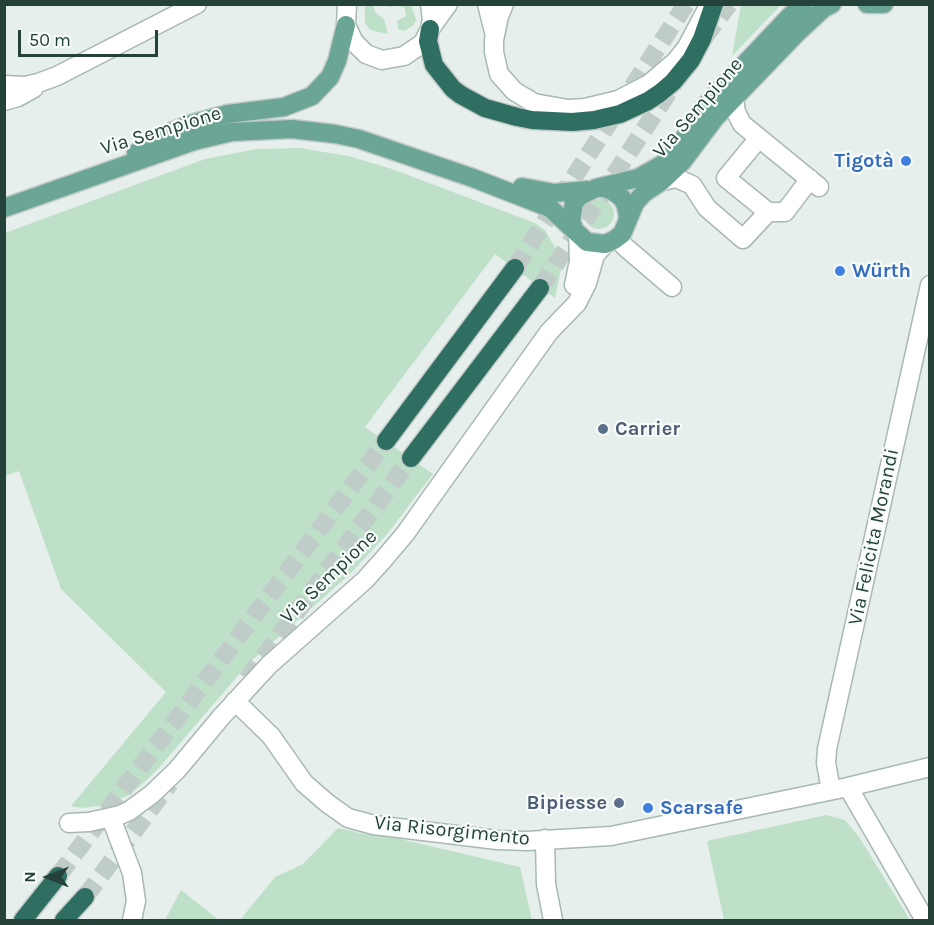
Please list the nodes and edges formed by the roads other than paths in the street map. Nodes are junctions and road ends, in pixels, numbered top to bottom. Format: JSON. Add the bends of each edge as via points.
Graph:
{"nodes":[{"id":1,"x":197,"y":4,"type":"edge"},
{"id":2,"x":334,"y":4,"type":"edge"},
{"id":3,"x":347,"y":4,"type":"edge"},
{"id":4,"x":430,"y":4,"type":"edge"},
{"id":5,"x":448,"y":4,"type":"edge"},
{"id":6,"x":487,"y":4,"type":"edge"},
{"id":7,"x":504,"y":4,"type":"edge"},
{"id":8,"x":709,"y":4,"type":"edge"},
{"id":9,"x":714,"y":4,"type":"edge"},
{"id":10,"x":803,"y":4,"type":"edge"},
{"id":11,"x":831,"y":4,"type":"edge"},
{"id":12,"x":867,"y":4,"type":"edge"},
{"id":13,"x":884,"y":4,"type":"edge"},
{"id":14,"x":346,"y":25,"type":"junction"},
{"id":15,"x":430,"y":28,"type":"junction"},
{"id":16,"x":494,"y":40,"type":"junction"},
{"id":17,"x":57,"y":76,"type":"junction"},
{"id":18,"x":4,"y":86,"type":"edge"},
{"id":19,"x":734,"y":98,"type":"junction"},
{"id":20,"x":4,"y":101,"type":"edge"},
{"id":21,"x":759,"y":138,"type":"junction"},
{"id":22,"x":106,"y":171,"type":"junction"},
{"id":23,"x":473,"y":178,"type":"junction"},
{"id":24,"x":662,"y":181,"type":"junction"},
{"id":25,"x":591,"y":189,"type":"junction"},
{"id":26,"x":4,"y":208,"type":"edge"},
{"id":27,"x":768,"y":212,"type":"junction"},
{"id":28,"x":576,"y":232,"type":"junction"},
{"id":29,"x":617,"y":238,"type":"junction"},
{"id":30,"x":515,"y":268,"type":"tunnel mouth"},
{"id":31,"x":930,"y":285,"type":"edge"},
{"id":32,"x":672,"y":286,"type":"dead end"},
{"id":33,"x":540,"y":288,"type":"tunnel mouth"},
{"id":34,"x":549,"y":332,"type":"junction"},
{"id":35,"x":386,"y":441,"type":"tunnel mouth"},
{"id":36,"x":411,"y":458,"type":"tunnel mouth"},
{"id":37,"x":235,"y":701,"type":"junction"},
{"id":38,"x":930,"y":767,"type":"edge"},
{"id":39,"x":840,"y":788,"type":"junction"},
{"id":40,"x":111,"y":818,"type":"junction"},
{"id":41,"x":69,"y":823,"type":"dead end"},
{"id":42,"x":545,"y":839,"type":"junction"},
{"id":43,"x":58,"y":876,"type":"tunnel mouth"},
{"id":44,"x":85,"y":897,"type":"tunnel mouth"},
{"id":45,"x":23,"y":921,"type":"edge"},
{"id":46,"x":64,"y":921,"type":"edge"},
{"id":47,"x":132,"y":921,"type":"edge"},
{"id":48,"x":553,"y":921,"type":"edge"},
{"id":49,"x":926,"y":921,"type":"edge"}],
"edges":[{"from":1,"to":17,"type":"street"},
{"from":2,"to":14,"type":"street"},
{"from":3,"to":14,"type":"street"},
{"from":4,"to":15,"type":"street"},
{"from":5,"to":15,"type":"street"},
{"from":6,"to":16,"type":"street"},
{"from":7,"to":16,"type":"street"},
{"from":8,"to":16,"type":"street","via":[[687,47],[664,72],[627,96],[585,108],[545,107],[524,98],[500,74]]},
{"from":9,"to":15,"type":"highway","via":[[692,60],[673,82],[648,101],[620,114],[583,121],[532,120],[472,102],[453,89],[434,65],[428,41]]},
{"from":10,"to":25,"type":"main road","name":"Via Sempione","via":[[705,106],[663,164],[638,178]]},
{"from":11,"to":19,"type":"main road","name":"Via Sempione"},
{"from":12,"to":13,"type":"main road"},
{"from":14,"to":15,"type":"street","via":[[359,48],[382,60],[410,54],[423,43]]},
{"from":14,"to":22,"type":"main road","via":[[330,77],[312,96],[284,107],[228,114],[191,124]]},
{"from":17,"to":18,"type":"street","via":[[25,86]]},
{"from":17,"to":20,"type":"street","via":[[18,98]]},
{"from":19,"to":21,"type":"street","via":[[742,124]]},
{"from":19,"to":24,"type":"main road","name":"Via Sempione"},
{"from":21,"to":27,"type":"street","via":[[726,178]]},
{"from":21,"to":27,"type":"street","via":[[814,183],[785,212]]},
{"from":22,"to":23,"type":"main road","name":"Via Sempione","via":[[211,137],[292,129],[359,139]]},
{"from":22,"to":26,"type":"main road","name":"Via Sempione"},
{"from":23,"to":25,"type":"main road","name":"Via Sempione","via":[[554,193]]},
{"from":23,"to":28,"type":"main road","name":"Via Sempione","via":[[550,208]]},
{"from":24,"to":27,"type":"street","via":[[676,178],[692,185],[707,208],[743,239]]},
{"from":24,"to":29,"type":"main road","name":"Via Sempione","via":[[636,203]]},
{"from":25,"to":28,"type":"main road","via":[[580,196],[572,212]]},
{"from":25,"to":29,"type":"main road","via":[[605,188],[622,198],[628,216]]},
{"from":28,"to":29,"type":"main road","name":"Via Sempione","via":[[587,242]]},
{"from":28,"to":34,"type":"street","name":"Via Sempione","via":[[578,274]]},
{"from":29,"to":32,"type":"street"},
{"from":29,"to":34,"type":"street","name":"Via Sempione","via":[[595,255],[577,303]]},
{"from":30,"to":35,"type":"highway"},
{"from":31,"to":39,"type":"street","name":"Via Felicita Morandi","via":[[827,749],[826,763]]},
{"from":33,"to":36,"type":"highway"},
{"from":34,"to":37,"type":"street","name":"Via Sempione","via":[[383,560],[268,665]]},
{"from":37,"to":40,"type":"street","name":"Via Sempione","via":[[164,784],[129,811]]},
{"from":37,"to":42,"type":"street","name":"Via Risorgimento","via":[[271,736],[304,783],[348,818],[463,837]]},
{"from":38,"to":39,"type":"street","name":"Via Risorgimento"},
{"from":39,"to":42,"type":"street","name":"Via Risorgimento","via":[[611,836]]},
{"from":39,"to":49,"type":"street"},
{"from":40,"to":41,"type":"street"},
{"from":40,"to":47,"type":"street","via":[[132,873],[136,902]]},
{"from":42,"to":48,"type":"street","via":[[546,884]]},
{"from":43,"to":45,"type":"highway"},
{"from":44,"to":46,"type":"highway"}]}
